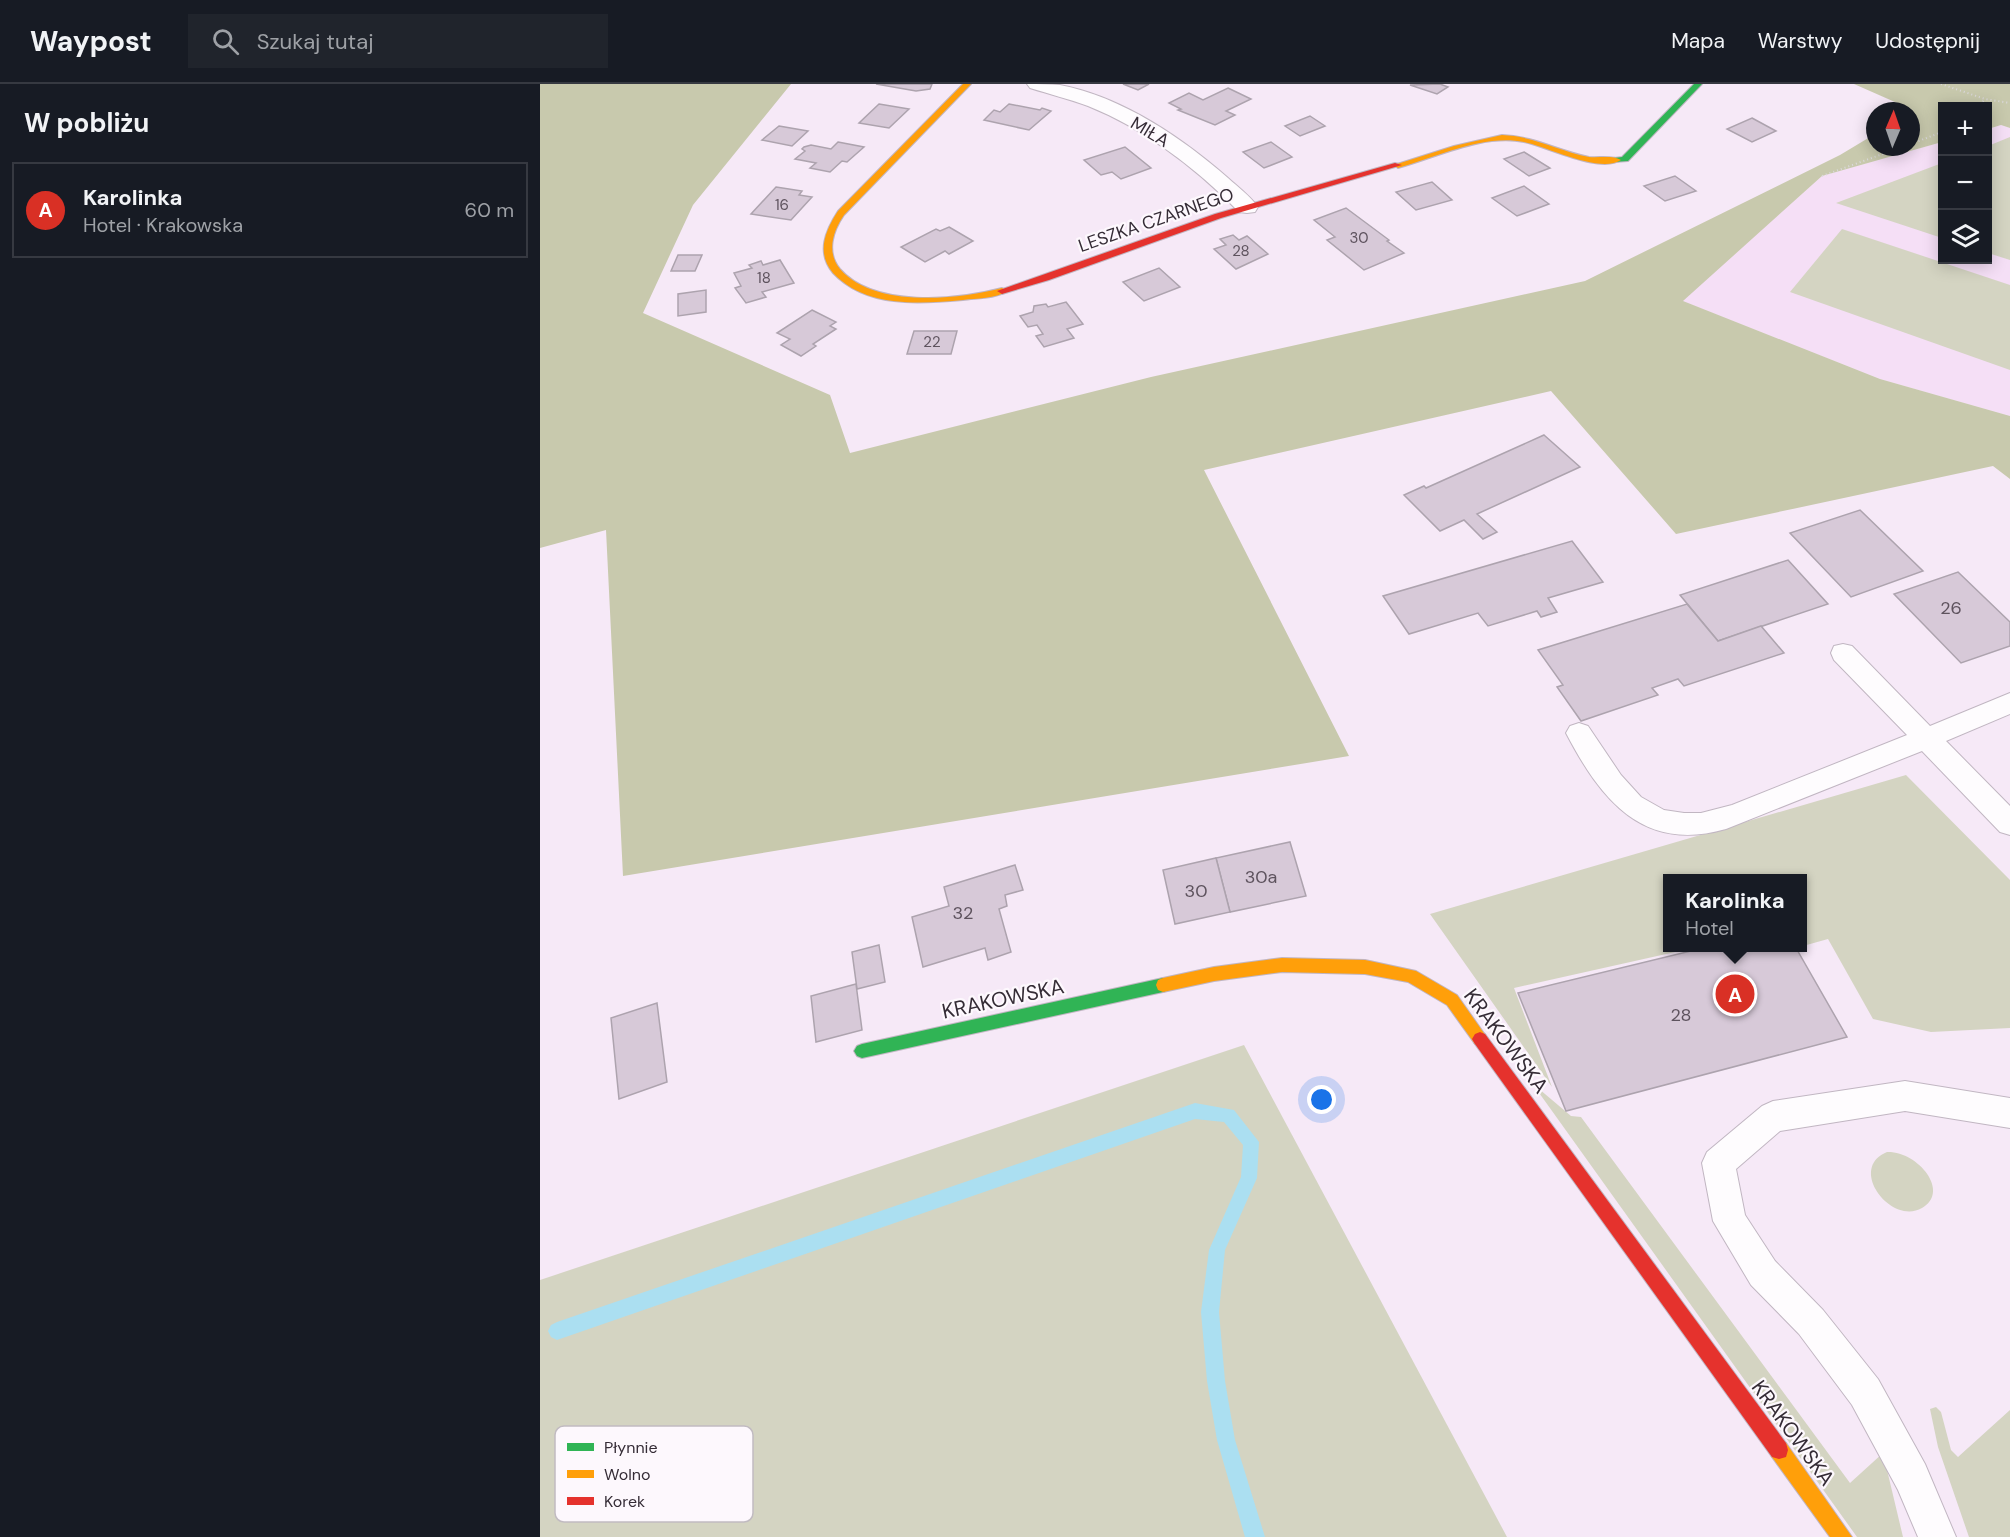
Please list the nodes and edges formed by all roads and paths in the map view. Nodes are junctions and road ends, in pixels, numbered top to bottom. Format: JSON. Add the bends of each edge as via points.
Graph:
{"nodes":[{"id":1,"x":967,"y":84,"type":"edge"},
{"id":2,"x":1037,"y":84,"type":"edge"},
{"id":3,"x":1698,"y":84,"type":"edge"},
{"id":4,"x":1941,"y":84,"type":"edge"},
{"id":5,"x":1985,"y":99,"type":"junction"},
{"id":6,"x":1981,"y":102,"type":"edge"},
{"id":7,"x":2010,"y":104,"type":"edge"},
{"id":8,"x":1938,"y":134,"type":"edge"},
{"id":9,"x":1920,"y":141,"type":"edge"},
{"id":10,"x":1877,"y":156,"type":"edge"},
{"id":11,"x":1822,"y":176,"type":"dead end"},
{"id":12,"x":1247,"y":207,"type":"junction"},
{"id":13,"x":1843,"y":653,"type":"dead end"},
{"id":14,"x":2010,"y":703,"type":"edge"},
{"id":15,"x":1579,"y":733,"type":"dead end"},
{"id":16,"x":1925,"y":740,"type":"junction"},
{"id":17,"x":2010,"y":825,"type":"edge"},
{"id":18,"x":862,"y":1051,"type":"dead end"},
{"id":19,"x":2010,"y":1113,"type":"edge"},
{"id":20,"x":1842,"y":1537,"type":"edge"},
{"id":21,"x":1937,"y":1537,"type":"edge"}],
"edges":[{"from":1,"to":12,"type":"street","name":"LESZKA CZARNEGO","via":[[833,225],[825,251],[845,280],[885,297],[915,300],[991,294]]},
{"from":2,"to":12,"type":"street","name":"MIŁA","via":[[1096,102],[1136,123],[1186,154]]},
{"from":3,"to":12,"type":"street","name":"LESZKA CZARNEGO","via":[[1625,159],[1589,162],[1528,140],[1499,137]]},
{"from":4,"to":5,"type":"path"},
{"from":5,"to":6,"type":"path"},
{"from":5,"to":7,"type":"path"},
{"from":8,"to":9,"type":"path"},
{"from":10,"to":11,"type":"path"},
{"from":13,"to":16,"type":"lane"},
{"from":14,"to":16,"type":"lane"},
{"from":15,"to":16,"type":"lane","via":[[1616,788],[1636,808],[1680,825],[1703,824],[1741,812]]},
{"from":16,"to":17,"type":"lane"},
{"from":18,"to":20,"type":"street","name":"KRAKOWSKA","via":[[1214,974],[1282,965],[1365,967],[1411,976],[1452,1000]]},
{"from":19,"to":21,"type":"lane","via":[[1905,1096],[1773,1117],[1718,1163],[1730,1221],[1763,1273],[1811,1322],[1865,1392],[1912,1477]]}]}
